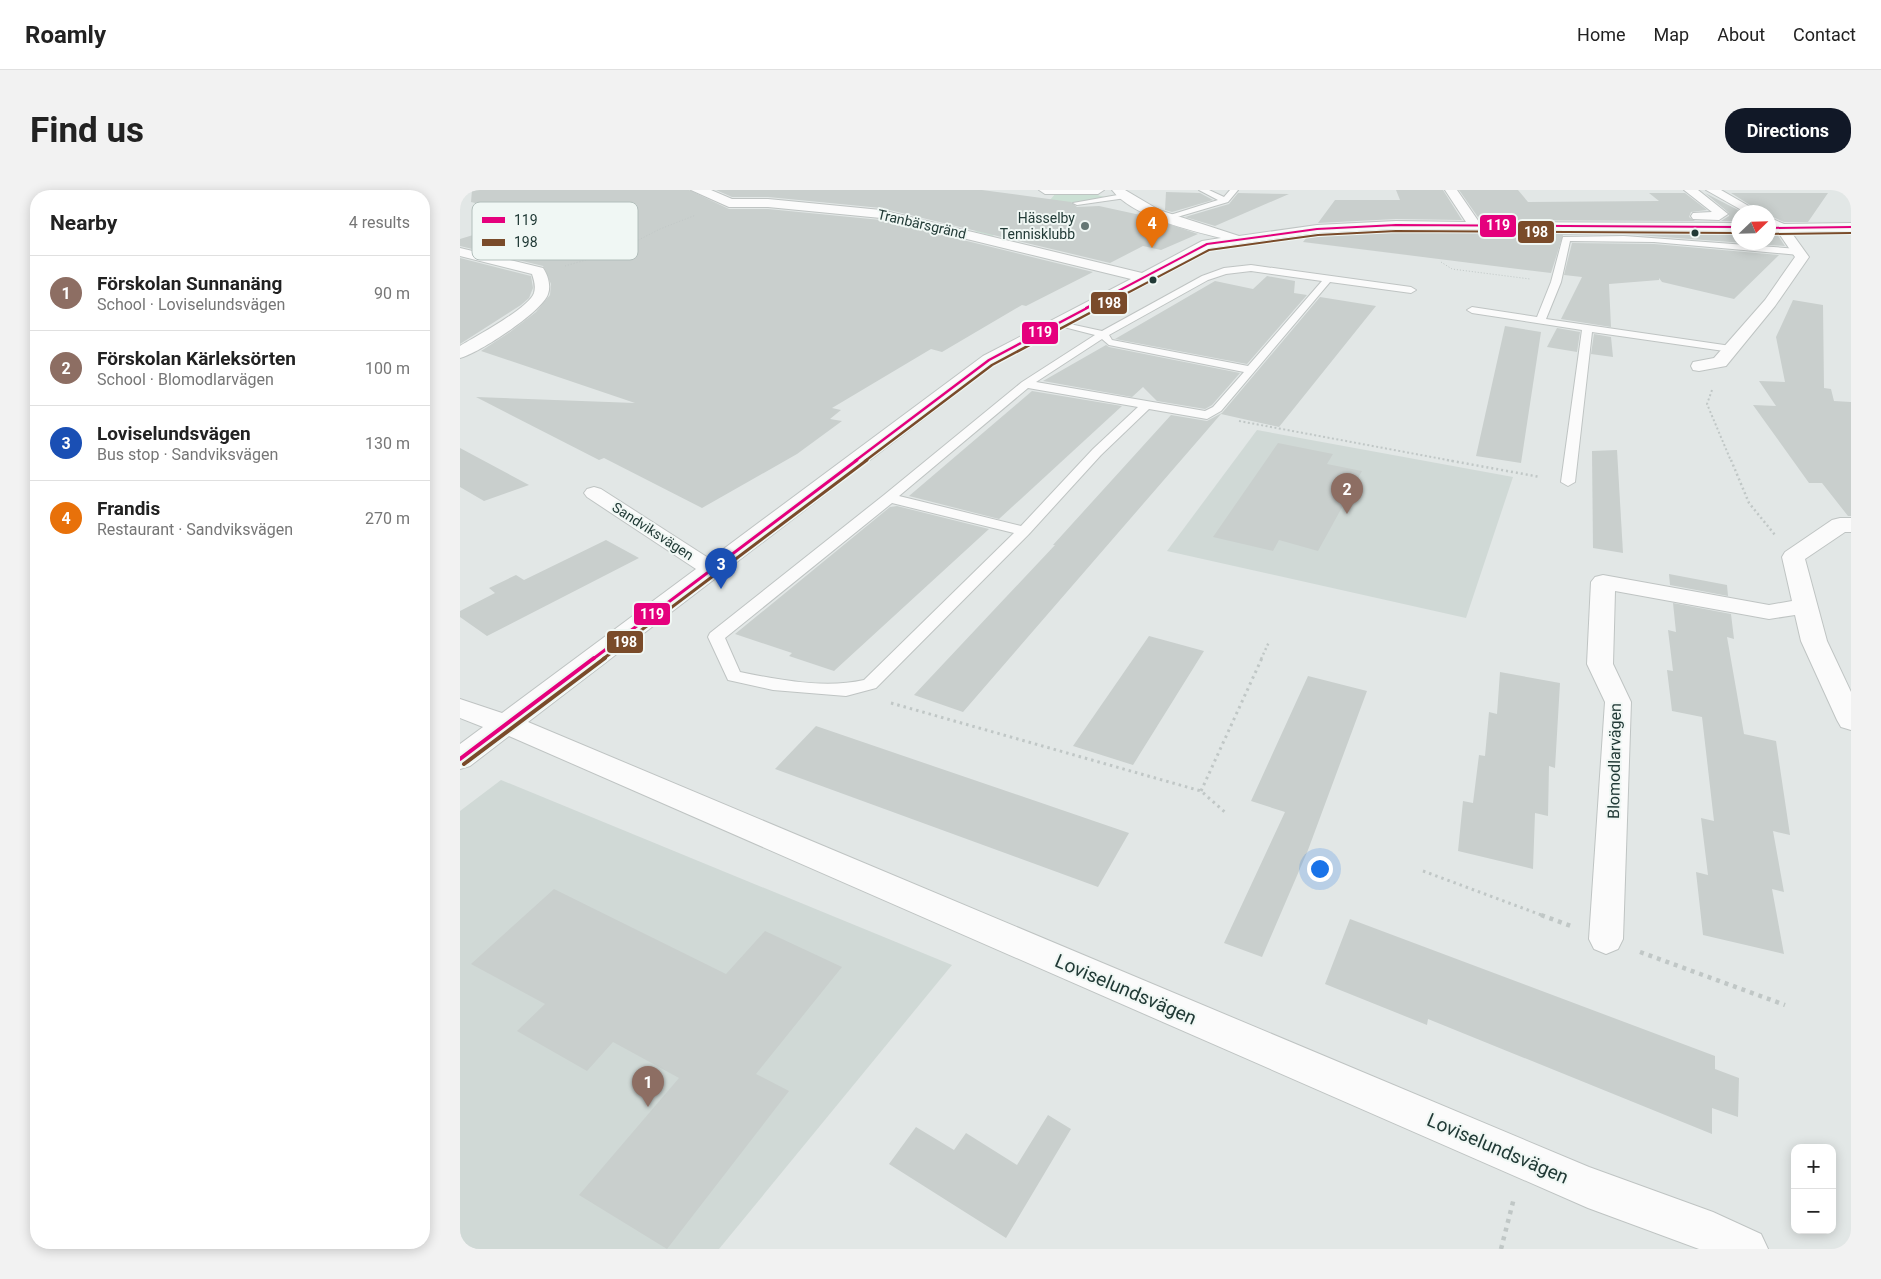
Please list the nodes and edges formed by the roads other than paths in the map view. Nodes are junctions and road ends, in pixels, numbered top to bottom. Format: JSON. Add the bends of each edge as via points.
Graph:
{"nodes":[{"id":1,"x":697,"y":190,"type":"edge"},
{"id":2,"x":1045,"y":190,"type":"edge"},
{"id":3,"x":1203,"y":190,"type":"edge"},
{"id":4,"x":1234,"y":190,"type":"edge"},
{"id":5,"x":1451,"y":190,"type":"edge"},
{"id":6,"x":1690,"y":190,"type":"edge"},
{"id":7,"x":1712,"y":190,"type":"edge"},
{"id":8,"x":1120,"y":193,"type":"edge"},
{"id":9,"x":1102,"y":194,"type":"edge"},
{"id":10,"x":1225,"y":200,"type":"junction"},
{"id":11,"x":1077,"y":203,"type":"dead end"},
{"id":12,"x":1739,"y":205,"type":"edge"},
{"id":13,"x":1312,"y":217,"type":"dead end"},
{"id":14,"x":1170,"y":218,"type":"junction"},
{"id":15,"x":1472,"y":221,"type":"junction"},
{"id":16,"x":1776,"y":226,"type":"edge"},
{"id":17,"x":1731,"y":227,"type":"edge"},
{"id":18,"x":1851,"y":227,"type":"edge"},
{"id":19,"x":1776,"y":229,"type":"edge"},
{"id":20,"x":1239,"y":238,"type":"junction"},
{"id":21,"x":1799,"y":252,"type":"junction"},
{"id":22,"x":490,"y":260,"type":"edge"},
{"id":23,"x":1145,"y":278,"type":"junction"},
{"id":24,"x":1328,"y":279,"type":"junction"},
{"id":25,"x":1411,"y":290,"type":"dead end"},
{"id":26,"x":1472,"y":310,"type":"dead end"},
{"id":27,"x":1540,"y":321,"type":"junction"},
{"id":28,"x":1060,"y":323,"type":"junction"},
{"id":29,"x":1587,"y":328,"type":"junction"},
{"id":30,"x":1103,"y":334,"type":"junction"},
{"id":31,"x":1731,"y":349,"type":"junction"},
{"id":32,"x":460,"y":354,"type":"edge"},
{"id":33,"x":1699,"y":366,"type":"road end"},
{"id":34,"x":1251,"y":370,"type":"junction"},
{"id":35,"x":1026,"y":384,"type":"junction"},
{"id":36,"x":1145,"y":406,"type":"junction"},
{"id":37,"x":1568,"y":482,"type":"road end"},
{"id":38,"x":594,"y":493,"type":"dead end"},
{"id":39,"x":890,"y":498,"type":"junction"},
{"id":40,"x":1851,"y":525,"type":"edge"},
{"id":41,"x":1024,"y":531,"type":"junction"},
{"id":42,"x":711,"y":569,"type":"junction"},
{"id":43,"x":1805,"y":606,"type":"junction"},
{"id":44,"x":460,"y":708,"type":"edge"},
{"id":45,"x":1851,"y":720,"type":"edge"},
{"id":46,"x":507,"y":725,"type":"junction"},
{"id":47,"x":460,"y":759,"type":"edge"},
{"id":48,"x":1606,"y":939,"type":"dead end"},
{"id":49,"x":1746,"y":1249,"type":"edge"}],
"edges":[{"from":1,"to":23,"type":"street","name":"Tranbärsgränd","via":[[716,195],[729,203],[768,203],[881,214]]},
{"from":2,"to":9,"type":"street"},
{"from":3,"to":10,"type":"lane"},
{"from":4,"to":10,"type":"lane"},
{"from":5,"to":15,"type":"street"},
{"from":6,"to":15,"type":"street","via":[[1722,214]]},
{"from":7,"to":12,"type":"street"},
{"from":8,"to":9,"type":"lane"},
{"from":8,"to":14,"type":"street"},
{"from":9,"to":11,"type":"lane","via":[[1113,201],[1098,205]]},
{"from":10,"to":14,"type":"lane"},
{"from":13,"to":15,"type":"street"},
{"from":14,"to":20,"type":"street"},
{"from":15,"to":17,"type":"street","name":"Sandviksvägen"},
{"from":15,"to":20,"type":"street","name":"Sandviksvägen","via":[[1317,229]]},
{"from":16,"to":18,"type":"street"},
{"from":19,"to":21,"type":"street"},
{"from":20,"to":23,"type":"street","name":"Sandviksvägen","via":[[1207,244]]},
{"from":21,"to":27,"type":"lane","via":[[1702,242],[1602,237],[1566,239],[1556,283]]},
{"from":21,"to":31,"type":"street","via":[[1802,256],[1792,272]]},
{"from":22,"to":32,"type":"street","via":[[538,273],[544,282],[539,298],[528,310]]},
{"from":23,"to":28,"type":"street","name":"Sandviksvägen"},
{"from":24,"to":25,"type":"lane"},
{"from":24,"to":30,"type":"lane","via":[[1252,268],[1224,271],[1205,278]]},
{"from":24,"to":34,"type":"lane"},
{"from":26,"to":27,"type":"lane"},
{"from":27,"to":29,"type":"lane"},
{"from":28,"to":30,"type":"lane"},
{"from":28,"to":42,"type":"street","name":"Sandviksvägen","via":[[989,360]]},
{"from":29,"to":31,"type":"lane"},
{"from":29,"to":37,"type":"lane"},
{"from":30,"to":34,"type":"lane","via":[[1109,342]]},
{"from":30,"to":35,"type":"lane"},
{"from":31,"to":33,"type":"street","via":[[1720,362]]},
{"from":34,"to":36,"type":"lane","via":[[1217,409],[1207,415]]},
{"from":35,"to":36,"type":"lane"},
{"from":35,"to":39,"type":"lane"},
{"from":36,"to":41,"type":"lane"},
{"from":38,"to":42,"type":"street","name":"Sandviksvägen"},
{"from":39,"to":41,"type":"lane"},
{"from":39,"to":41,"type":"lane","via":[[716,637],[734,676],[772,684],[846,690],[870,684]]},
{"from":40,"to":43,"type":"street","via":[[1840,525],[1793,557]]},
{"from":42,"to":46,"type":"street","name":"Sandviksvägen"},
{"from":43,"to":45,"type":"street","via":[[1814,641]]},
{"from":43,"to":48,"type":"street","name":"Blomodlarvägen","via":[[1769,612],[1603,582],[1600,664],[1618,702]]},
{"from":44,"to":46,"type":"street","name":"Loviselundsvägen"},
{"from":46,"to":47,"type":"street","name":"Sandviksvägen"},
{"from":46,"to":49,"type":"street","name":"Loviselundsvägen","via":[[1588,1187],[1713,1233]]}]}
